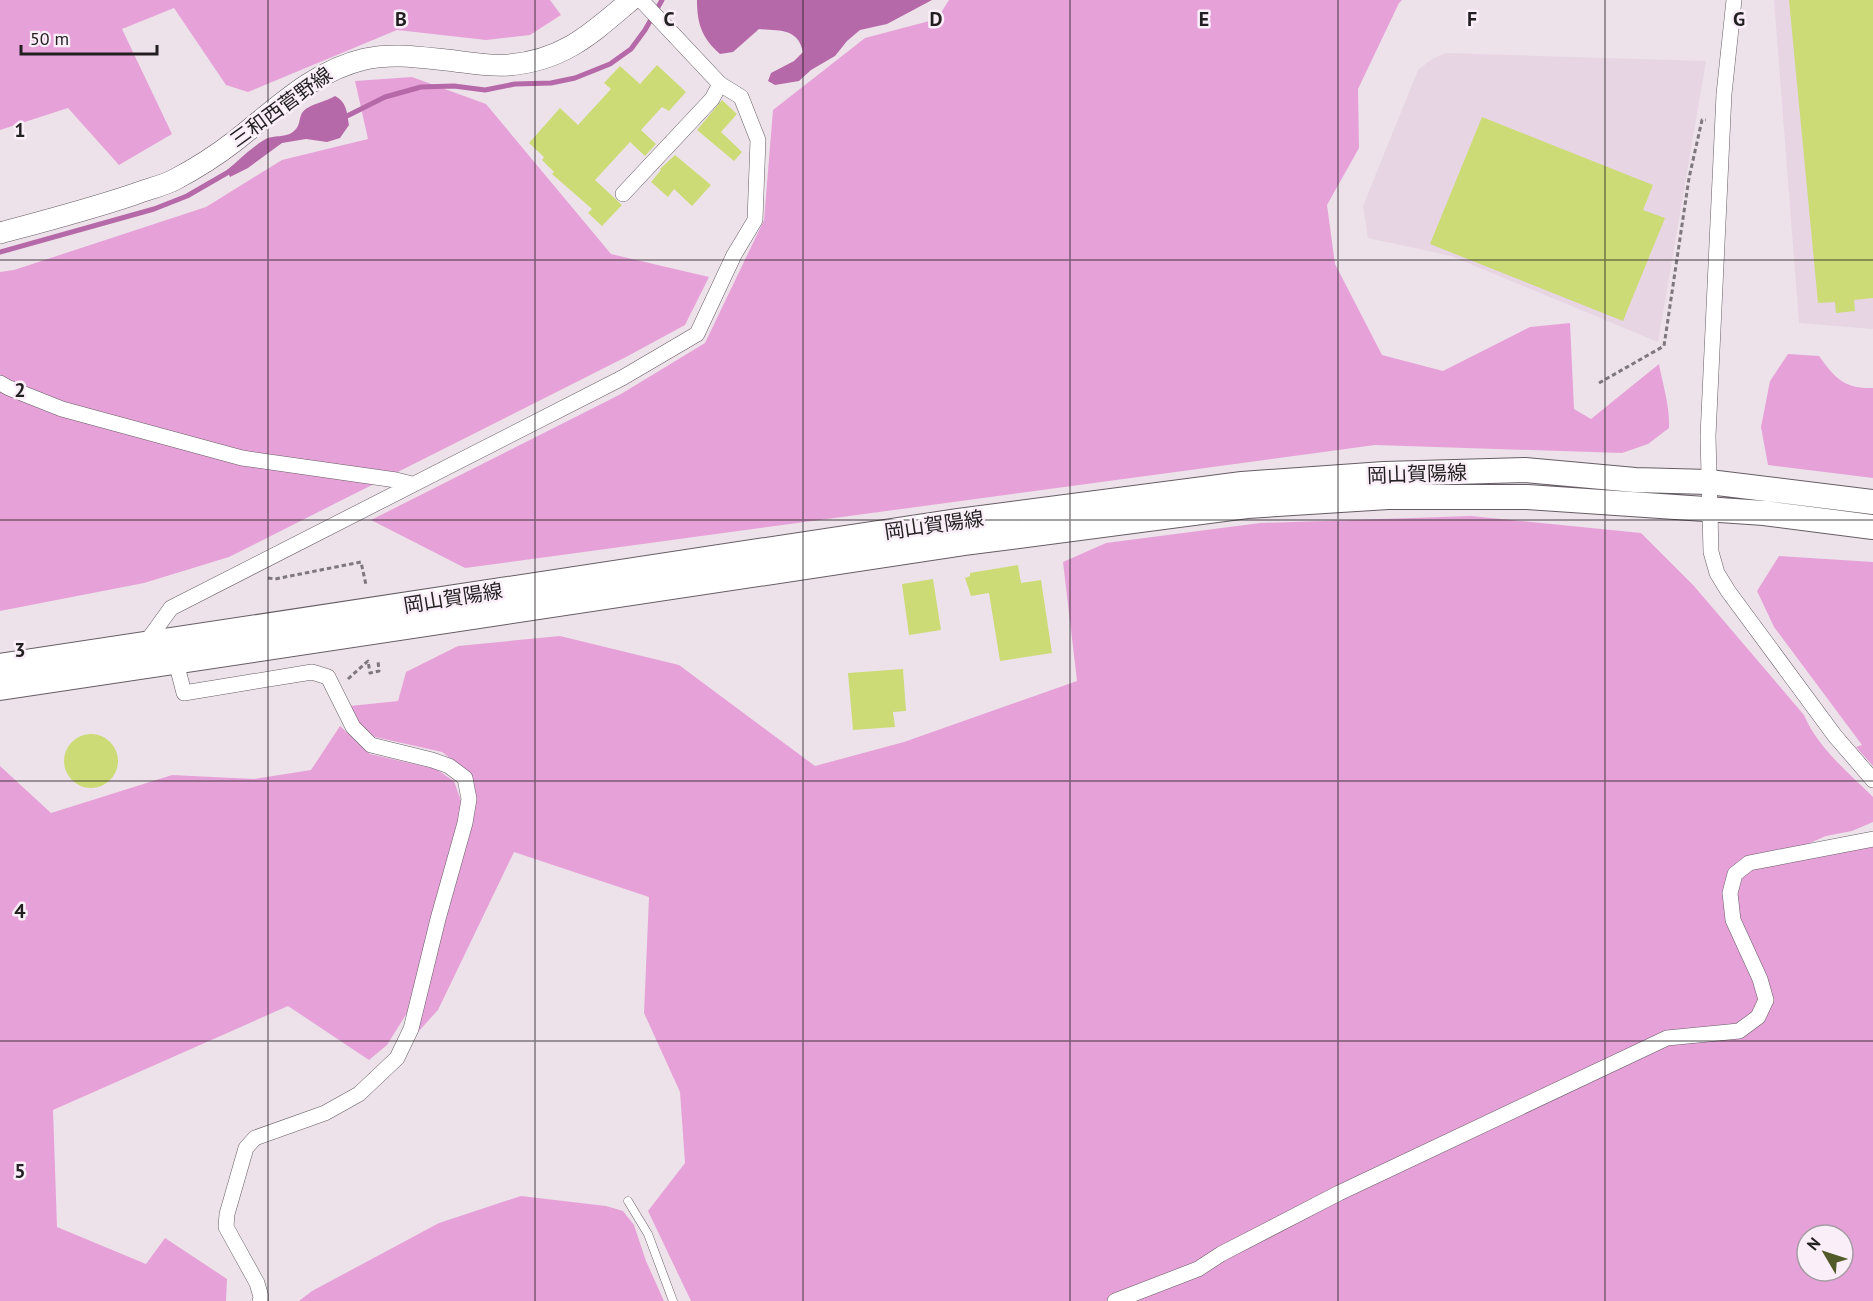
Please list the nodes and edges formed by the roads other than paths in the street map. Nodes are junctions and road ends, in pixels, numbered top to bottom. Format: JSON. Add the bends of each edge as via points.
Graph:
{"nodes":[{"id":1,"x":1734,"y":0,"type":"edge"},
{"id":2,"x":629,"y":2,"type":"edge"},
{"id":3,"x":720,"y":84,"type":"junction"},
{"id":4,"x":622,"y":194,"type":"dead end"},
{"id":5,"x":0,"y":233,"type":"edge"},
{"id":6,"x":0,"y":383,"type":"edge"},
{"id":7,"x":1709,"y":482,"type":"junction"},
{"id":8,"x":412,"y":484,"type":"junction"},
{"id":9,"x":1873,"y":502,"type":"edge"},
{"id":10,"x":1708,"y":508,"type":"junction"},
{"id":11,"x":1873,"y":527,"type":"edge"},
{"id":12,"x":145,"y":644,"type":"junction"},
{"id":13,"x":177,"y":662,"type":"junction"},
{"id":14,"x":0,"y":666,"type":"edge"},
{"id":15,"x":0,"y":688,"type":"edge"},
{"id":16,"x":1873,"y":780,"type":"edge"},
{"id":17,"x":1873,"y":838,"type":"edge"},
{"id":18,"x":628,"y":1201,"type":"dead end"},
{"id":19,"x":260,"y":1301,"type":"edge"},
{"id":20,"x":673,"y":1301,"type":"edge"},
{"id":21,"x":1115,"y":1301,"type":"edge"}],
"edges":[{"from":1,"to":7,"type":"street","via":[[1724,94]]},
{"from":2,"to":3,"type":"street","via":[[655,15]]},
{"from":2,"to":5,"type":"main road","name":"三和西菅野線","via":[[582,40],[557,54],[533,61],[507,66],[395,55],[340,66],[313,80],[233,142],[173,181],[107,204]]},
{"from":3,"to":4,"type":"street","via":[[712,99]]},
{"from":3,"to":8,"type":"street","via":[[741,98],[758,140],[755,219],[697,334],[622,378]]},
{"from":6,"to":8,"type":"street","via":[[62,409],[242,458]]},
{"from":7,"to":9,"type":"main road","name":"岡山賀陽線"},
{"from":7,"to":10,"type":"street"},
{"from":7,"to":12,"type":"main road","name":"岡山賀陽線","via":[[1525,470],[1242,484],[957,521]]},
{"from":8,"to":12,"type":"street","via":[[171,608]]},
{"from":10,"to":11,"type":"main road","name":"岡山賀陽線"},
{"from":10,"to":13,"type":"main road","name":"岡山賀陽線","via":[[1527,497],[1388,496],[1247,506],[965,543]]},
{"from":10,"to":16,"type":"street","via":[[1711,552],[1717,573],[1835,736]]},
{"from":12,"to":14,"type":"main road","name":"岡山賀陽線"},
{"from":13,"to":15,"type":"main road","name":"岡山賀陽線"},
{"from":13,"to":19,"type":"street","via":[[184,693],[312,672],[328,677],[353,727],[371,745],[449,766],[465,778],[469,800],[411,1029],[398,1058],[359,1094],[325,1113],[255,1138],[246,1148],[226,1227],[257,1283]]},
{"from":17,"to":21,"type":"street","via":[[1749,862],[1735,874],[1731,893],[1733,920],[1766,1000],[1758,1017],[1739,1030],[1667,1038],[1339,1192],[1198,1269]]},
{"from":18,"to":20,"type":"lane","via":[[648,1234]]}]}
